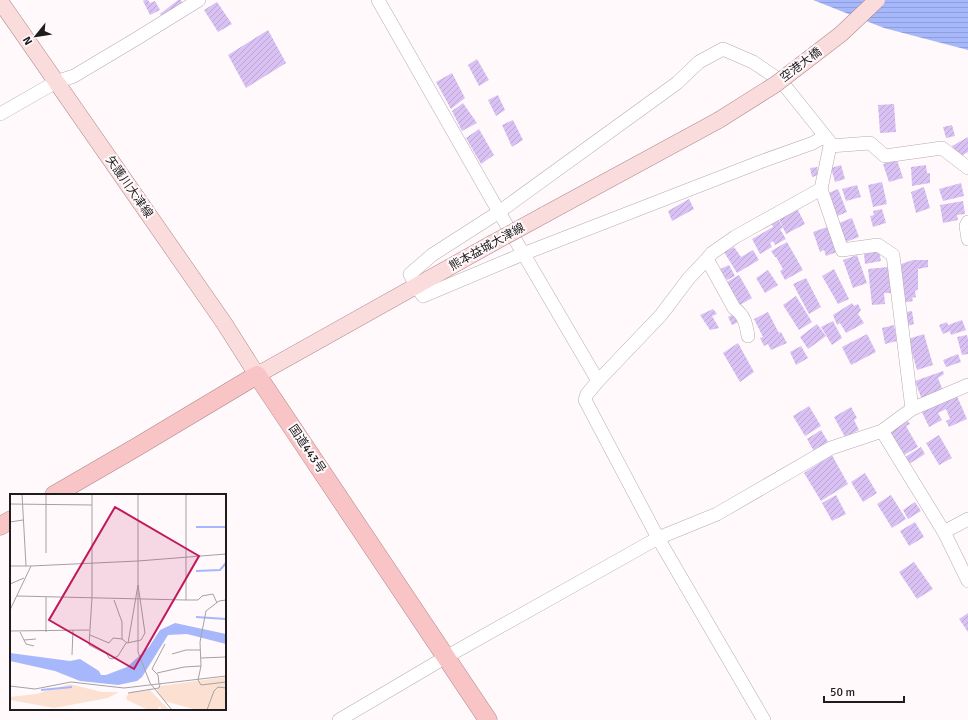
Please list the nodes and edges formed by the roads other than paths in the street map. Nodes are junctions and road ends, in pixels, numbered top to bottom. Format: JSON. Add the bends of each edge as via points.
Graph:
{"nodes":[{"id":1,"x":199,"y":0,"type":"edge"},
{"id":2,"x":378,"y":0,"type":"edge"},
{"id":3,"x":877,"y":0,"type":"edge"},
{"id":4,"x":0,"y":2,"type":"edge"},
{"id":5,"x":56,"y":82,"type":"junction"},
{"id":6,"x":0,"y":114,"type":"edge"},
{"id":7,"x":719,"y":120,"type":"joint"},
{"id":8,"x":827,"y":141,"type":"junction"},
{"id":9,"x":968,"y":168,"type":"edge"},
{"id":10,"x":821,"y":189,"type":"junction"},
{"id":11,"x":499,"y":212,"type":"junction"},
{"id":12,"x":968,"y":222,"type":"edge"},
{"id":13,"x":968,"y":239,"type":"edge"},
{"id":14,"x":523,"y":254,"type":"junction"},
{"id":15,"x":707,"y":259,"type":"junction"},
{"id":16,"x":416,"y":286,"type":"junction"},
{"id":17,"x":748,"y":336,"type":"dead end"},
{"id":18,"x":257,"y":375,"type":"junction"},
{"id":19,"x":598,"y":381,"type":"junction"},
{"id":20,"x":968,"y":385,"type":"edge"},
{"id":21,"x":912,"y":409,"type":"junction"},
{"id":22,"x":882,"y":431,"type":"junction"},
{"id":23,"x":56,"y":494,"type":"edge"},
{"id":24,"x":968,"y":519,"type":"edge"},
{"id":25,"x":10,"y":521,"type":"edge"},
{"id":26,"x":0,"y":526,"type":"edge"},
{"id":27,"x":944,"y":532,"type":"junction"},
{"id":28,"x":658,"y":538,"type":"junction"},
{"id":29,"x":968,"y":581,"type":"edge"},
{"id":30,"x":446,"y":657,"type":"junction"},
{"id":31,"x":338,"y":720,"type":"edge"},
{"id":32,"x":488,"y":720,"type":"edge"},
{"id":33,"x":764,"y":720,"type":"edge"}],
"edges":[{"from":1,"to":5,"type":"street","via":[[74,76]]},
{"from":2,"to":11,"type":"street"},
{"from":3,"to":7,"type":"main road","name":"空港大橋","bridge":true,"via":[[830,43],[776,84]]},
{"from":4,"to":5,"type":"main road","name":"矢護川大津線"},
{"from":5,"to":6,"type":"street"},
{"from":5,"to":18,"type":"main road","name":"矢護川大津線","via":[[220,317]]},
{"from":7,"to":16,"type":"main road","name":"熊本益城大津線","bridge":true},
{"from":8,"to":9,"type":"street","via":[[870,143],[885,156],[942,148]]},
{"from":8,"to":10,"type":"street"},
{"from":8,"to":11,"type":"street","via":[[781,81],[753,62],[724,49],[699,62],[677,83]]},
{"from":8,"to":14,"type":"street","via":[[760,162]]},
{"from":10,"to":15,"type":"street","via":[[736,237]]},
{"from":10,"to":21,"type":"street","via":[[842,250],[878,245],[893,255]]},
{"from":11,"to":14,"type":"street"},
{"from":11,"to":16,"type":"street","via":[[432,255],[410,274]]},
{"from":12,"to":13,"type":"street"},
{"from":14,"to":16,"type":"street","via":[[423,296]]},
{"from":14,"to":19,"type":"street"},
{"from":15,"to":17,"type":"street","via":[[734,308],[741,313],[746,322]]},
{"from":15,"to":19,"type":"street","via":[[689,278],[661,316]]},
{"from":16,"to":18,"type":"main road","name":"熊本益城大津線"},
{"from":18,"to":23,"type":"highway"},
{"from":18,"to":30,"type":"highway","name":"国道443号"},
{"from":19,"to":28,"type":"street","via":[[585,400]]},
{"from":20,"to":21,"type":"street"},
{"from":21,"to":22,"type":"street"},
{"from":22,"to":27,"type":"street"},
{"from":22,"to":28,"type":"street","via":[[831,448],[717,514]]},
{"from":24,"to":27,"type":"street"},
{"from":25,"to":26,"type":"highway"},
{"from":27,"to":29,"type":"street"},
{"from":28,"to":30,"type":"street"},
{"from":28,"to":33,"type":"street"},
{"from":30,"to":31,"type":"street"},
{"from":30,"to":32,"type":"highway","name":"国道443号"}]}
